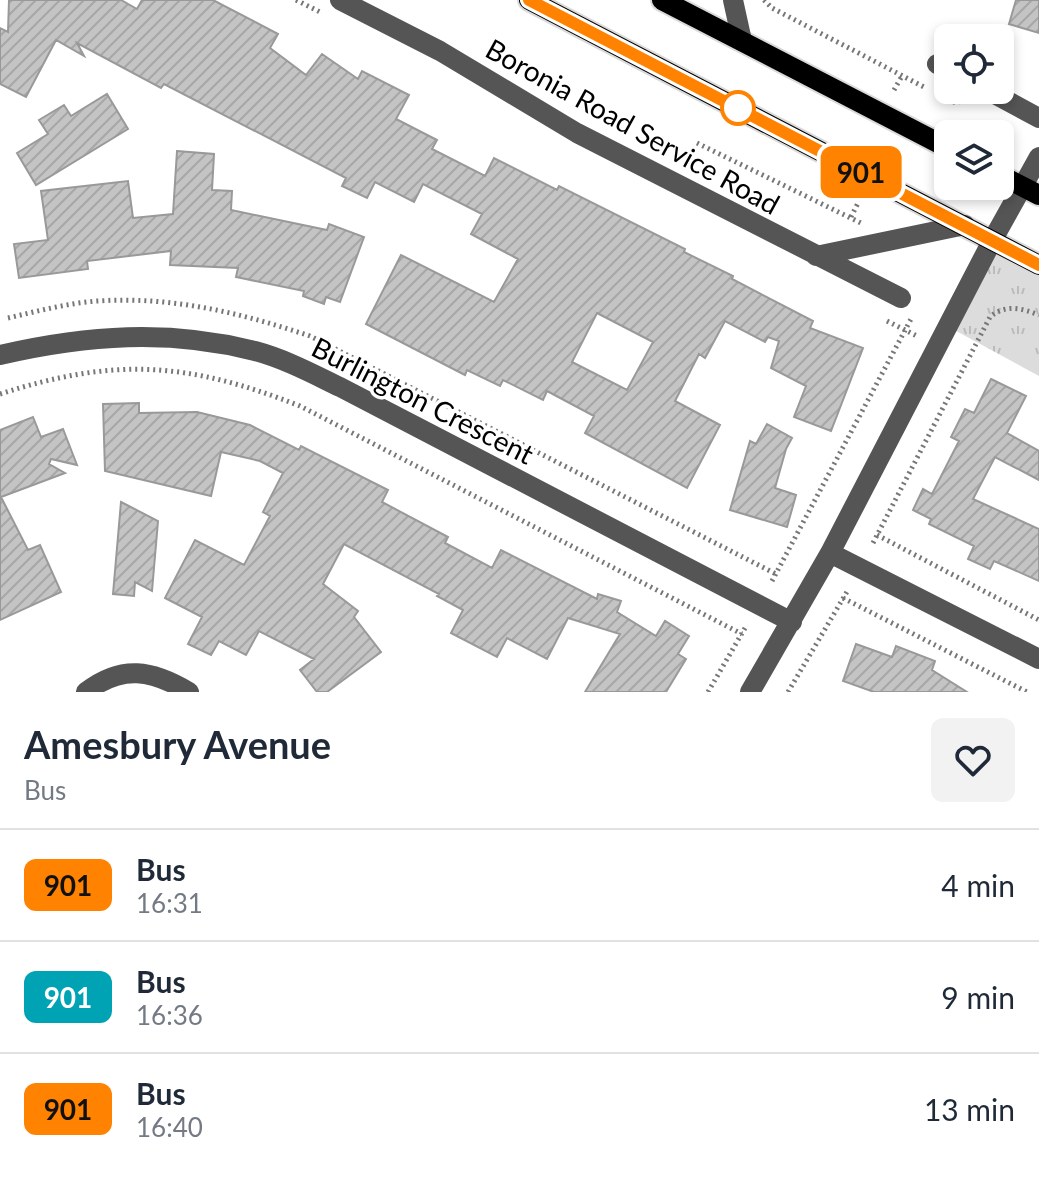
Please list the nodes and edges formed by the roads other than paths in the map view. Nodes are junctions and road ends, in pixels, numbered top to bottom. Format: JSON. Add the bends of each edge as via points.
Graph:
{"nodes":[{"id":1,"x":340,"y":0,"type":"edge"},
{"id":2,"x":529,"y":0,"type":"edge"},
{"id":3,"x":662,"y":0,"type":"edge"},
{"id":4,"x":733,"y":0,"type":"edge"},
{"id":5,"x":742,"y":41,"type":"junction"},
{"id":6,"x":1005,"y":104,"type":"edge"},
{"id":7,"x":1039,"y":118,"type":"edge"},
{"id":8,"x":934,"y":141,"type":"edge"},
{"id":9,"x":1039,"y":157,"type":"edge"},
{"id":10,"x":1031,"y":191,"type":"edge"},
{"id":11,"x":965,"y":225,"type":"junction"},
{"id":12,"x":992,"y":241,"type":"junction"},
{"id":13,"x":816,"y":256,"type":"junction"},
{"id":14,"x":1039,"y":265,"type":"edge"},
{"id":15,"x":909,"y":303,"type":"road end"},
{"id":16,"x":0,"y":355,"type":"edge"},
{"id":17,"x":830,"y":553,"type":"junction"},
{"id":18,"x":792,"y":622,"type":"junction"},
{"id":19,"x":1039,"y":659,"type":"edge"},
{"id":20,"x":86,"y":692,"type":"edge"},
{"id":21,"x":189,"y":692,"type":"edge"},
{"id":22,"x":750,"y":692,"type":"edge"}],
"edges":[{"from":1,"to":13,"type":"street","name":"Boronia Road Service Road","via":[[440,51],[577,133]]},
{"from":2,"to":11,"type":"main road"},
{"from":3,"to":5,"type":"main road"},
{"from":4,"to":5,"type":"street"},
{"from":5,"to":8,"type":"main road"},
{"from":6,"to":7,"type":"street"},
{"from":9,"to":10,"type":"street"},
{"from":10,"to":12,"type":"street"},
{"from":11,"to":12,"type":"main road"},
{"from":11,"to":13,"type":"street"},
{"from":12,"to":14,"type":"main road"},
{"from":12,"to":17,"type":"street"},
{"from":13,"to":15,"type":"street","name":"Boronia Road Service Road"},
{"from":16,"to":18,"type":"street","name":"Burlington Crescent","via":[[59,342],[133,337],[256,352],[340,387]]},
{"from":17,"to":18,"type":"street"},
{"from":17,"to":19,"type":"street"},
{"from":18,"to":22,"type":"street"},
{"from":20,"to":21,"type":"street","via":[[114,676],[135,673],[160,677]]}]}
